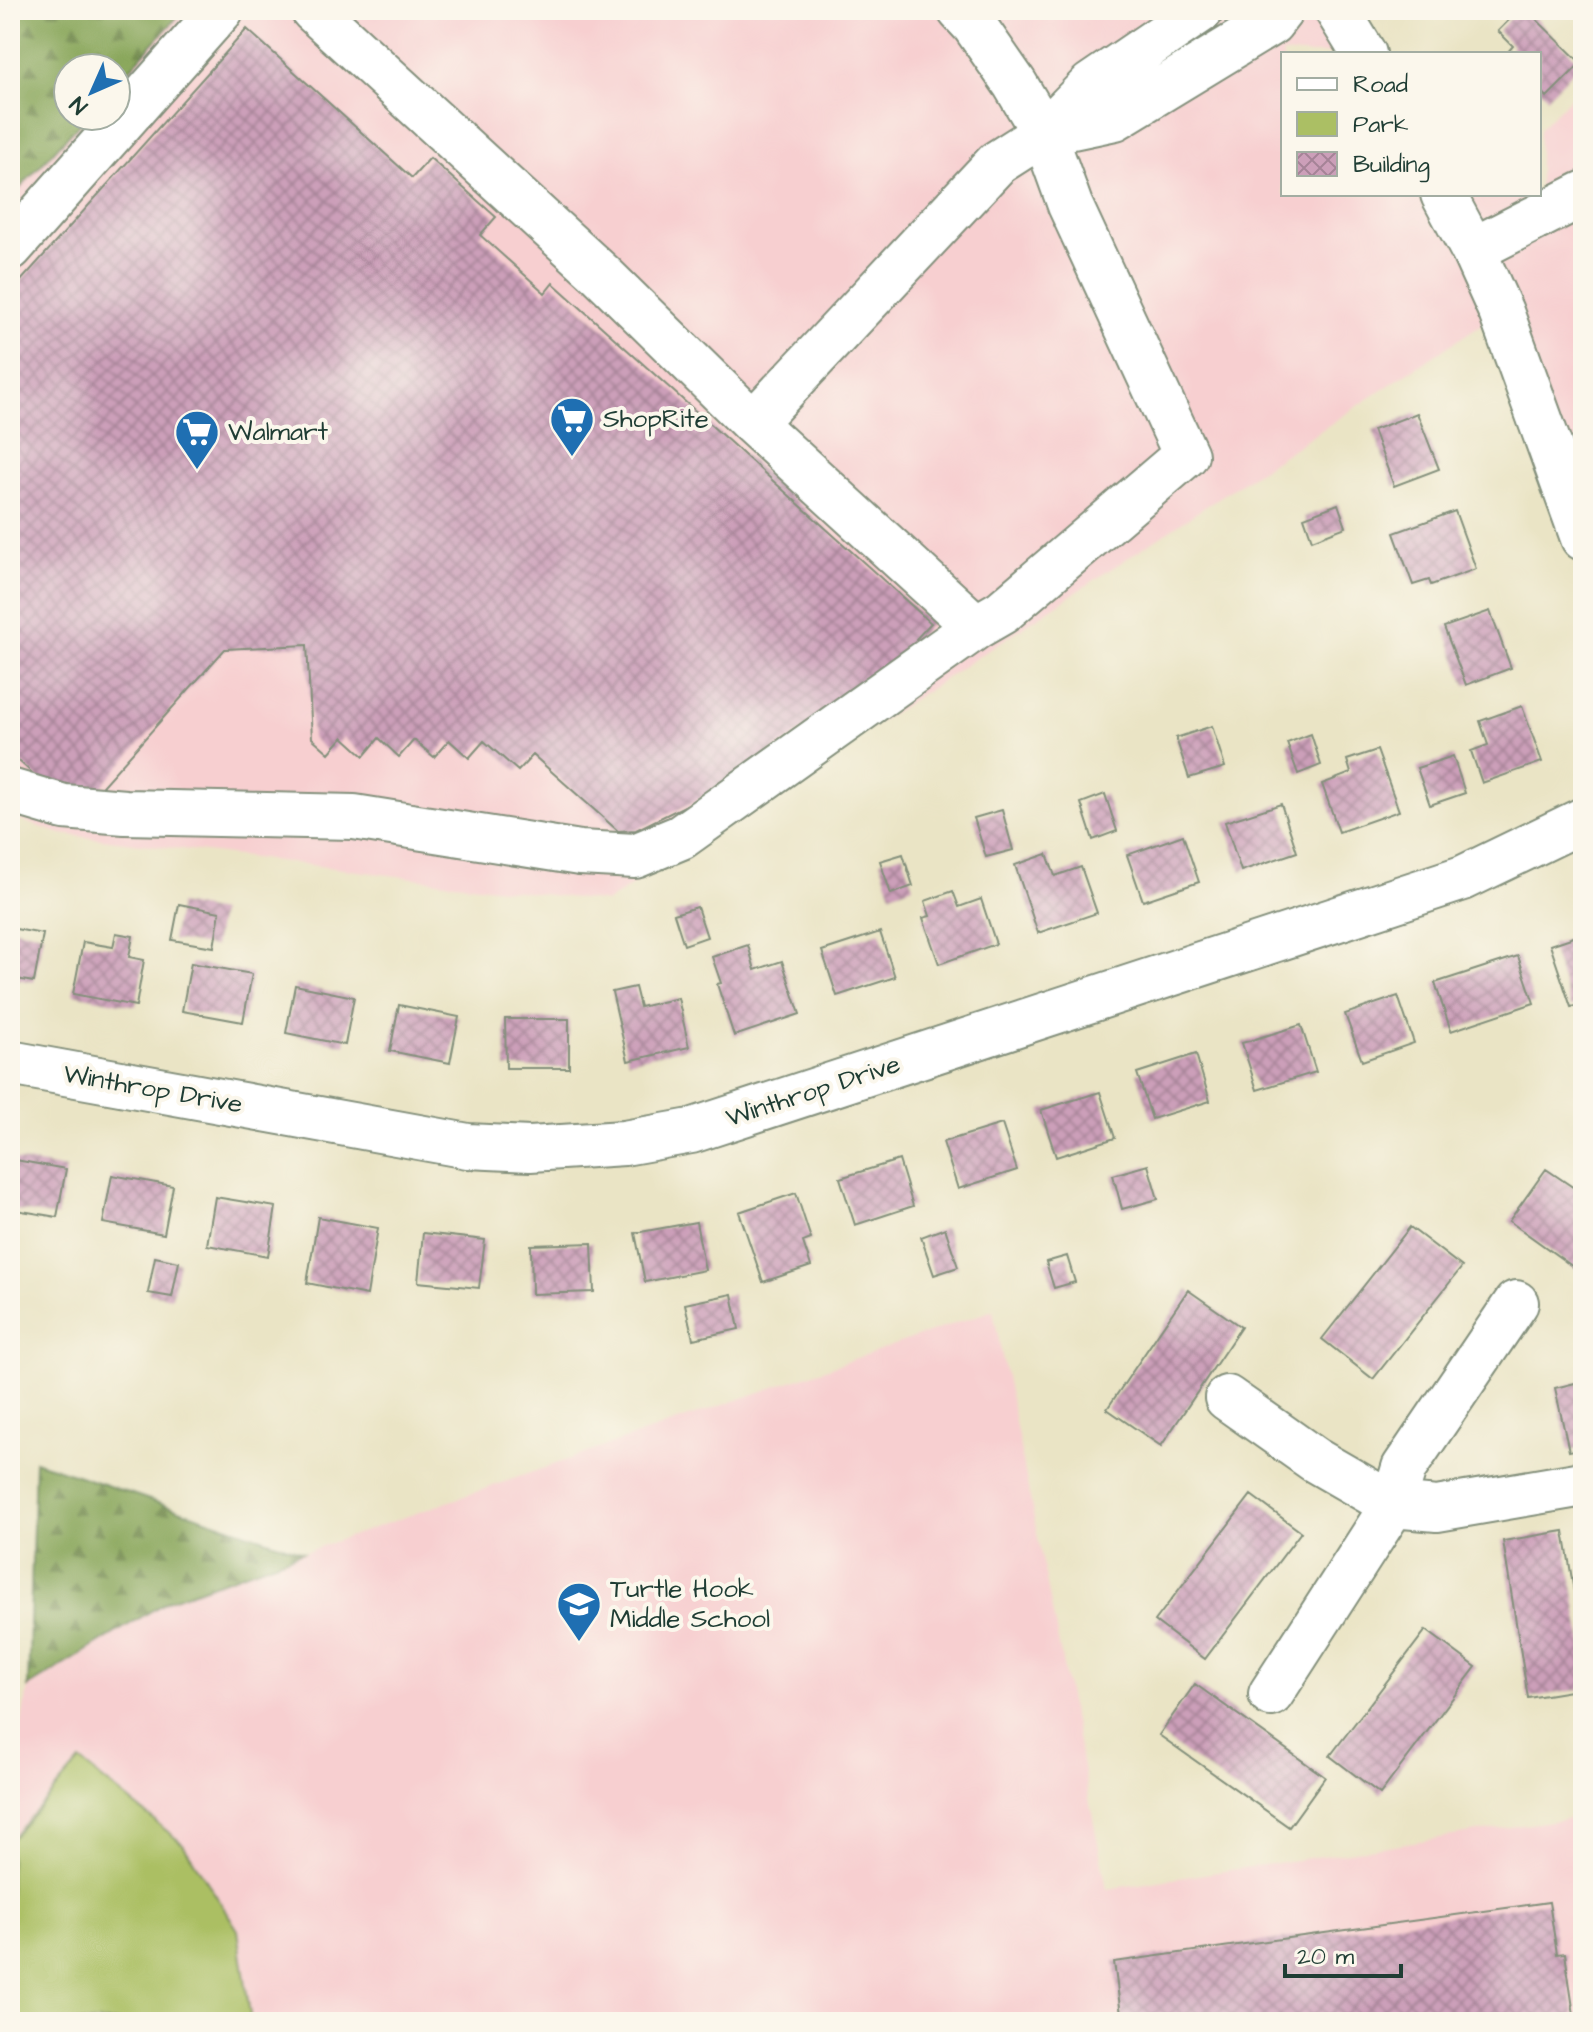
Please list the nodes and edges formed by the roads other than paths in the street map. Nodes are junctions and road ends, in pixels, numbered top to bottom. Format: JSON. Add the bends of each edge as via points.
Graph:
{"nodes":[{"id":1,"x":221,"y":10,"type":"edge"},
{"id":2,"x":313,"y":10,"type":"edge"},
{"id":3,"x":960,"y":10,"type":"edge"},
{"id":4,"x":1201,"y":10,"type":"edge"},
{"id":5,"x":1281,"y":10,"type":"edge"},
{"id":6,"x":1337,"y":10,"type":"edge"},
{"id":7,"x":1363,"y":52,"type":"edge"},
{"id":8,"x":1044,"y":133,"type":"junction"},
{"id":9,"x":1583,"y":194,"type":"edge"},
{"id":10,"x":1444,"y":196,"type":"edge"},
{"id":11,"x":10,"y":248,"type":"edge"},
{"id":12,"x":1473,"y":250,"type":"junction"},
{"id":13,"x":753,"y":423,"type":"junction"},
{"id":14,"x":1583,"y":538,"type":"edge"},
{"id":15,"x":976,"y":627,"type":"junction"},
{"id":16,"x":10,"y":791,"type":"edge"},
{"id":17,"x":1583,"y":820,"type":"edge"},
{"id":18,"x":10,"y":1063,"type":"edge"},
{"id":19,"x":1516,"y":1303,"type":"dead end"},
{"id":20,"x":1227,"y":1398,"type":"dead end"},
{"id":21,"x":1583,"y":1484,"type":"edge"},
{"id":22,"x":1393,"y":1505,"type":"junction"},
{"id":23,"x":1271,"y":1694,"type":"dead end"}],
"edges":[{"from":1,"to":11,"type":"street"},
{"from":2,"to":13,"type":"street","via":[[601,274]]},
{"from":3,"to":8,"type":"street"},
{"from":4,"to":8,"type":"street","via":[[1091,85]]},
{"from":5,"to":8,"type":"street","via":[[1271,23],[1115,118]]},
{"from":6,"to":7,"type":"street"},
{"from":8,"to":13,"type":"street","via":[[997,163]]},
{"from":8,"to":15,"type":"street","via":[[1070,205],[1186,455],[1002,612]]},
{"from":9,"to":12,"type":"street"},
{"from":10,"to":12,"type":"street"},
{"from":12,"to":14,"type":"street","via":[[1501,312]]},
{"from":13,"to":15,"type":"street"},
{"from":15,"to":16,"type":"street","via":[[681,837],[635,856],[580,853],[354,817],[64,807]]},
{"from":17,"to":18,"type":"street","name":"Winthrop Drive","via":[[1463,878],[691,1131],[624,1143],[530,1149],[468,1146]]},
{"from":19,"to":22,"type":"street","via":[[1404,1468]]},
{"from":20,"to":22,"type":"street","via":[[1315,1460]]},
{"from":21,"to":22,"type":"street","via":[[1437,1509]]},
{"from":22,"to":23,"type":"street"}]}
